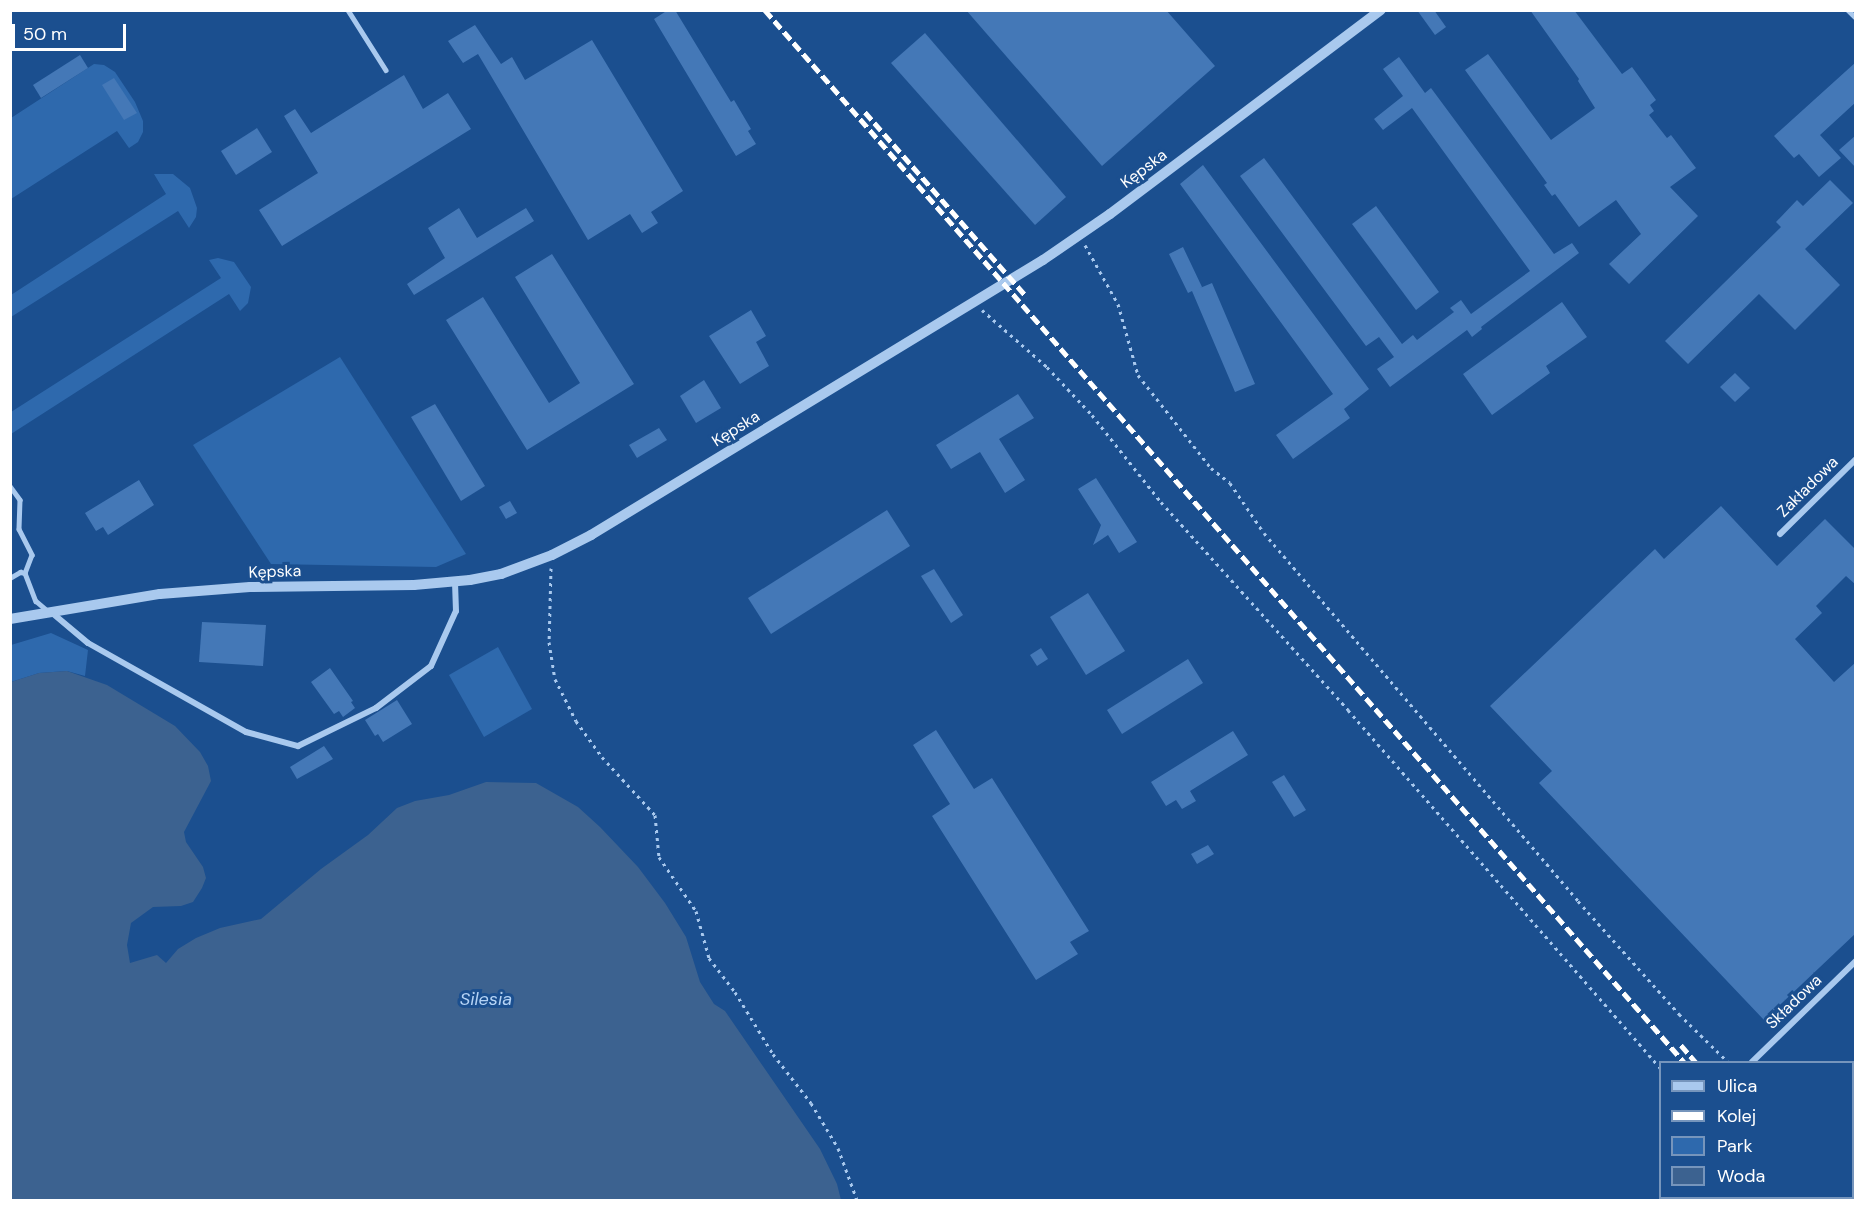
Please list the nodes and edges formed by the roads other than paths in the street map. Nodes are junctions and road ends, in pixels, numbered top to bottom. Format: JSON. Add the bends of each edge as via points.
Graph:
{"nodes":[{"id":1,"x":348,"y":10,"type":"edge"},
{"id":2,"x":1382,"y":10,"type":"edge"},
{"id":3,"x":1848,"y":10,"type":"edge"},
{"id":4,"x":1856,"y":18,"type":"edge"},
{"id":5,"x":386,"y":70,"type":"dead end"},
{"id":6,"x":1856,"y":459,"type":"edge"},
{"id":7,"x":10,"y":486,"type":"edge"},
{"id":8,"x":1780,"y":534,"type":"dead end"},
{"id":9,"x":25,"y":573,"type":"junction"},
{"id":10,"x":10,"y":578,"type":"edge"},
{"id":11,"x":455,"y":582,"type":"junction"},
{"id":12,"x":51,"y":612,"type":"junction"},
{"id":13,"x":10,"y":619,"type":"edge"},
{"id":14,"x":1856,"y":961,"type":"edge"},
{"id":15,"x":1753,"y":1061,"type":"edge"}],
"edges":[{"from":1,"to":5,"type":"lane"},
{"from":2,"to":11,"type":"street","name":"Kępska","via":[[1043,261],[591,535],[501,574]]},
{"from":3,"to":4,"type":"lane"},
{"from":6,"to":8,"type":"street","name":"Zakładowa"},
{"from":7,"to":9,"type":"lane","via":[[20,500],[19,529],[32,555]]},
{"from":9,"to":10,"type":"lane"},
{"from":9,"to":12,"type":"lane","via":[[36,601]]},
{"from":11,"to":12,"type":"street","name":"Kępska","via":[[250,587],[160,594]]},
{"from":11,"to":12,"type":"street","via":[[456,611],[431,666],[376,708],[298,746],[246,732],[88,643]]},
{"from":12,"to":13,"type":"street","name":"Kępska"},
{"from":14,"to":15,"type":"street","name":"Składowa"}]}
